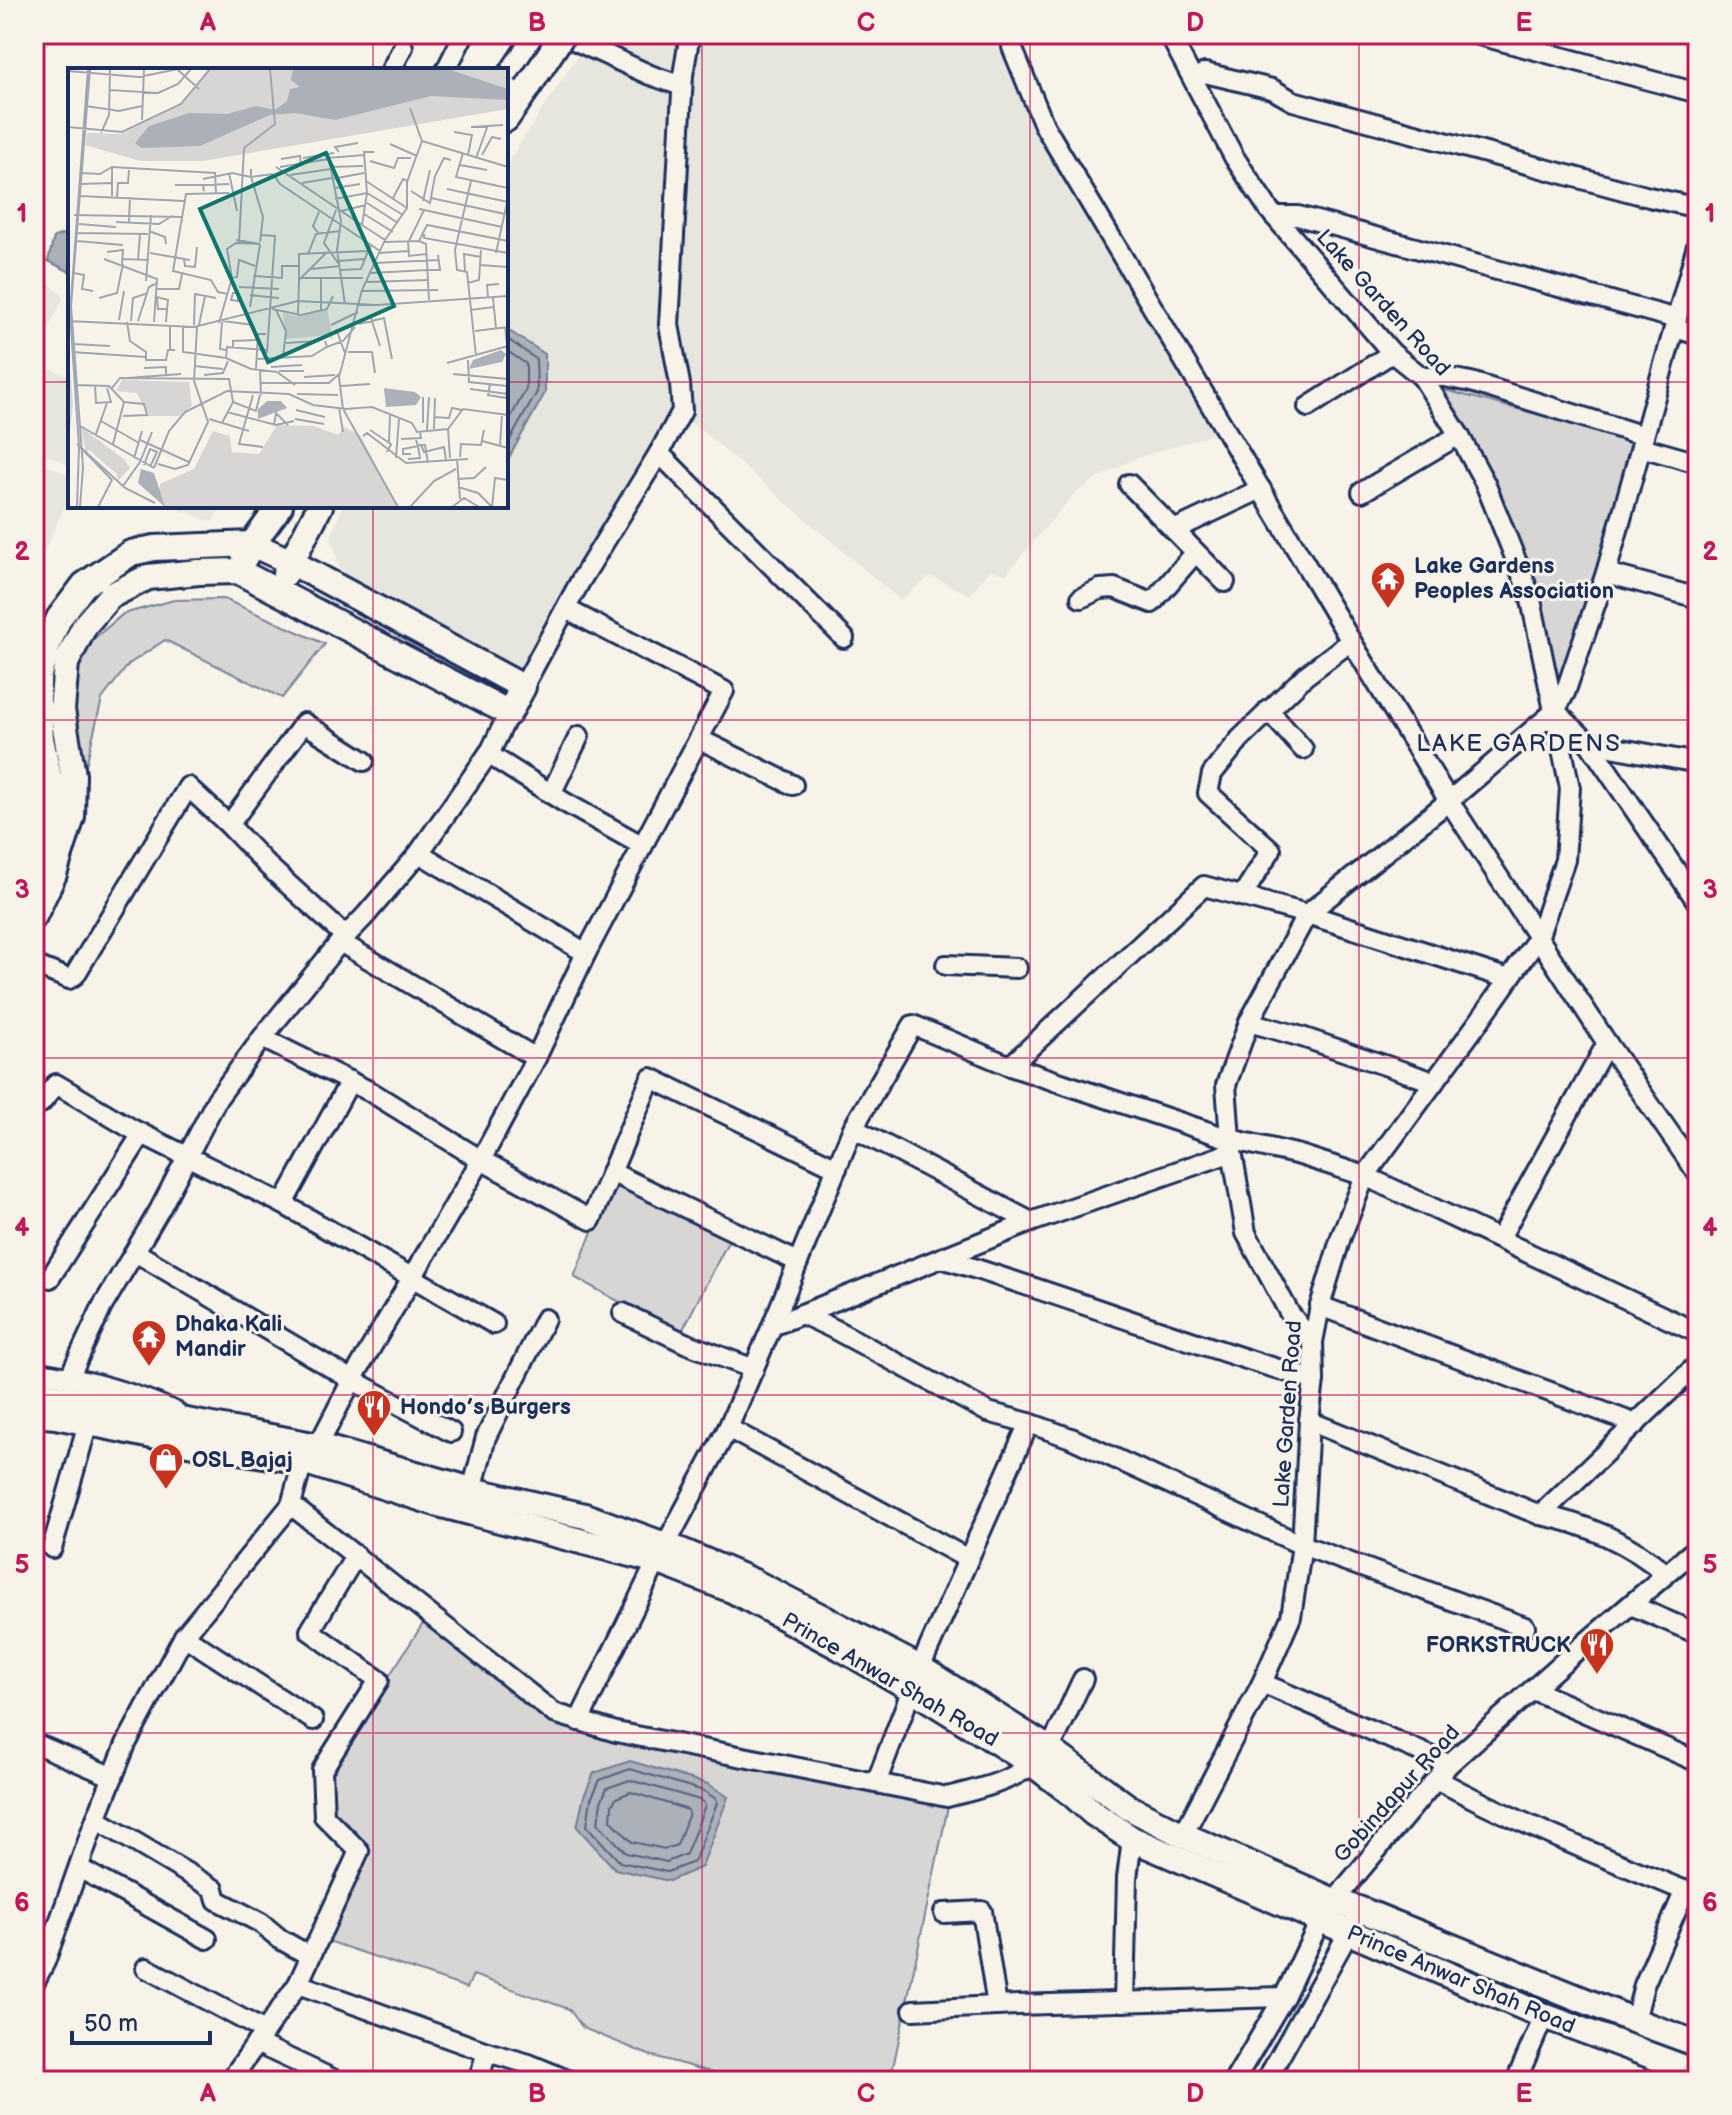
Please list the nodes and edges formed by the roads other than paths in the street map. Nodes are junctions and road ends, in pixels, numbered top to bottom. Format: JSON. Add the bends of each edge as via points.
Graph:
{"nodes":[{"id":1,"x":464,"y":34,"type":"edge"},
{"id":2,"x":538,"y":34,"type":"edge"},
{"id":3,"x":562,"y":34,"type":"edge"},
{"id":4,"x":690,"y":34,"type":"edge"},
{"id":5,"x":1014,"y":34,"type":"edge"},
{"id":6,"x":1169,"y":34,"type":"edge"},
{"id":7,"x":1475,"y":34,"type":"edge"},
{"id":8,"x":1542,"y":43,"type":"edge"},
{"id":9,"x":403,"y":47,"type":"dead end"},
{"id":10,"x":392,"y":68,"type":"edge"},
{"id":11,"x":447,"y":68,"type":"edge"},
{"id":12,"x":1193,"y":78,"type":"junction"},
{"id":13,"x":513,"y":84,"type":"edge"},
{"id":14,"x":682,"y":86,"type":"junction"},
{"id":15,"x":1698,"y":93,"type":"edge"},
{"id":16,"x":508,"y":109,"type":"edge"},
{"id":17,"x":1698,"y":208,"type":"edge"},
{"id":18,"x":1274,"y":216,"type":"junction"},
{"id":19,"x":1698,"y":242,"type":"edge"},
{"id":20,"x":1676,"y":324,"type":"junction"},
{"id":21,"x":1698,"y":335,"type":"edge"},
{"id":22,"x":1392,"y":353,"type":"junction"},
{"id":23,"x":1422,"y":377,"type":"junction"},
{"id":24,"x":1308,"y":407,"type":"dead end"},
{"id":25,"x":1459,"y":435,"type":"junction"},
{"id":26,"x":1642,"y":442,"type":"junction"},
{"id":27,"x":659,"y":453,"type":"junction"},
{"id":28,"x":1698,"y":463,"type":"edge"},
{"id":29,"x":1129,"y":484,"type":"dead end"},
{"id":30,"x":1261,"y":489,"type":"junction"},
{"id":31,"x":1362,"y":492,"type":"dead end"},
{"id":32,"x":279,"y":508,"type":"edge"},
{"id":33,"x":319,"y":508,"type":"edge"},
{"id":34,"x":1174,"y":530,"type":"junction"},
{"id":35,"x":252,"y":544,"type":"junction"},
{"id":36,"x":1195,"y":553,"type":"junction"},
{"id":37,"x":291,"y":562,"type":"junction"},
{"id":38,"x":238,"y":571,"type":"junction"},
{"id":39,"x":1606,"y":573,"type":"junction"},
{"id":40,"x":1225,"y":582,"type":"dead end"},
{"id":41,"x":278,"y":591,"type":"junction"},
{"id":42,"x":1081,"y":598,"type":"dead end"},
{"id":43,"x":1698,"y":598,"type":"edge"},
{"id":44,"x":566,"y":609,"type":"junction"},
{"id":45,"x":844,"y":638,"type":"dead end"},
{"id":46,"x":1351,"y":641,"type":"junction"},
{"id":47,"x":523,"y":687,"type":"junction"},
{"id":48,"x":1268,"y":710,"type":"junction"},
{"id":49,"x":1555,"y":711,"type":"junction"},
{"id":50,"x":509,"y":713,"type":"junction"},
{"id":51,"x":579,"y":736,"type":"dead end"},
{"id":52,"x":699,"y":739,"type":"junction"},
{"id":53,"x":1589,"y":743,"type":"junction"},
{"id":54,"x":1303,"y":749,"type":"dead end"},
{"id":55,"x":488,"y":754,"type":"junction"},
{"id":56,"x":364,"y":761,"type":"dead end"},
{"id":57,"x":1698,"y":763,"type":"edge"},
{"id":58,"x":793,"y":785,"type":"dead end"},
{"id":59,"x":551,"y":794,"type":"junction"},
{"id":60,"x":1449,"y":801,"type":"junction"},
{"id":61,"x":229,"y":825,"type":"junction"},
{"id":62,"x":643,"y":846,"type":"junction"},
{"id":63,"x":419,"y":853,"type":"junction"},
{"id":64,"x":34,"y":875,"type":"edge"},
{"id":65,"x":1242,"y":896,"type":"junction"},
{"id":66,"x":1698,"y":903,"type":"edge"},
{"id":67,"x":1307,"y":914,"type":"junction"},
{"id":68,"x":34,"y":916,"type":"edge"},
{"id":69,"x":1538,"y":938,"type":"junction"},
{"id":70,"x":342,"y":939,"type":"junction"},
{"id":71,"x":586,"y":953,"type":"junction"},
{"id":72,"x":34,"y":965,"type":"edge"},
{"id":73,"x":946,"y":965,"type":"dead end"},
{"id":74,"x":1017,"y":968,"type":"dead end"},
{"id":75,"x":1509,"y":979,"type":"junction"},
{"id":76,"x":1249,"y":1022,"type":"junction"},
{"id":77,"x":262,"y":1038,"type":"junction"},
{"id":78,"x":1607,"y":1043,"type":"junction"},
{"id":79,"x":536,"y":1058,"type":"junction"},
{"id":80,"x":1010,"y":1066,"type":"junction"},
{"id":81,"x":350,"y":1081,"type":"junction"},
{"id":82,"x":1434,"y":1082,"type":"junction"},
{"id":83,"x":41,"y":1103,"type":"dead end"},
{"id":84,"x":853,"y":1128,"type":"junction"},
{"id":85,"x":142,"y":1134,"type":"junction"},
{"id":86,"x":1231,"y":1144,"type":"junction"},
{"id":87,"x":187,"y":1156,"type":"junction"},
{"id":88,"x":481,"y":1160,"type":"junction"},
{"id":89,"x":837,"y":1168,"type":"junction"},
{"id":90,"x":611,"y":1172,"type":"junction"},
{"id":91,"x":1698,"y":1174,"type":"edge"},
{"id":92,"x":1365,"y":1176,"type":"junction"},
{"id":93,"x":283,"y":1204,"type":"junction"},
{"id":94,"x":1031,"y":1222,"type":"junction"},
{"id":95,"x":1500,"y":1238,"type":"junction"},
{"id":96,"x":135,"y":1252,"type":"junction"},
{"id":97,"x":941,"y":1258,"type":"junction"},
{"id":98,"x":798,"y":1262,"type":"junction"},
{"id":99,"x":50,"y":1278,"type":"dead end"},
{"id":100,"x":411,"y":1278,"type":"junction"},
{"id":101,"x":1320,"y":1306,"type":"junction"},
{"id":102,"x":623,"y":1313,"type":"dead end"},
{"id":103,"x":802,"y":1314,"type":"junction"},
{"id":104,"x":545,"y":1319,"type":"dead end"},
{"id":105,"x":494,"y":1324,"type":"dead end"},
{"id":106,"x":772,"y":1326,"type":"junction"},
{"id":107,"x":1698,"y":1333,"type":"edge"},
{"id":108,"x":1313,"y":1342,"type":"junction"},
{"id":109,"x":1698,"y":1364,"type":"edge"},
{"id":110,"x":754,"y":1369,"type":"junction"},
{"id":111,"x":34,"y":1371,"type":"edge"},
{"id":112,"x":69,"y":1378,"type":"junction"},
{"id":113,"x":352,"y":1380,"type":"junction"},
{"id":114,"x":1314,"y":1380,"type":"junction"},
{"id":115,"x":34,"y":1392,"type":"edge"},
{"id":116,"x":34,"y":1414,"type":"edge"},
{"id":117,"x":1309,"y":1421,"type":"junction"},
{"id":118,"x":88,"y":1423,"type":"junction"},
{"id":119,"x":1029,"y":1423,"type":"junction"},
{"id":120,"x":1636,"y":1424,"type":"junction"},
{"id":121,"x":203,"y":1425,"type":"junction"},
{"id":122,"x":728,"y":1428,"type":"junction"},
{"id":123,"x":451,"y":1432,"type":"dead end"},
{"id":124,"x":311,"y":1453,"type":"junction"},
{"id":125,"x":472,"y":1490,"type":"junction"},
{"id":126,"x":291,"y":1505,"type":"junction"},
{"id":127,"x":1540,"y":1515,"type":"junction"},
{"id":128,"x":1302,"y":1545,"type":"junction"},
{"id":129,"x":1698,"y":1547,"type":"edge"},
{"id":130,"x":52,"y":1548,"type":"dead end"},
{"id":131,"x":661,"y":1553,"type":"junction"},
{"id":132,"x":356,"y":1555,"type":"junction"},
{"id":133,"x":968,"y":1559,"type":"junction"},
{"id":134,"x":1666,"y":1574,"type":"junction"},
{"id":135,"x":1631,"y":1605,"type":"junction"},
{"id":136,"x":1525,"y":1627,"type":"dead end"},
{"id":137,"x":1698,"y":1634,"type":"edge"},
{"id":138,"x":184,"y":1636,"type":"junction"},
{"id":139,"x":916,"y":1678,"type":"junction"},
{"id":140,"x":1083,"y":1679,"type":"dead end"},
{"id":141,"x":1262,"y":1683,"type":"junction"},
{"id":142,"x":1533,"y":1690,"type":"junction"},
{"id":143,"x":313,"y":1720,"type":"dead end"},
{"id":144,"x":579,"y":1721,"type":"junction"},
{"id":145,"x":34,"y":1743,"type":"edge"},
{"id":146,"x":1041,"y":1757,"type":"junction"},
{"id":147,"x":1698,"y":1762,"type":"edge"},
{"id":148,"x":1449,"y":1764,"type":"junction"},
{"id":149,"x":113,"y":1777,"type":"junction"},
{"id":150,"x":1438,"y":1780,"type":"junction"},
{"id":151,"x":876,"y":1783,"type":"junction"},
{"id":152,"x":96,"y":1819,"type":"junction"},
{"id":153,"x":1183,"y":1835,"type":"junction"},
{"id":154,"x":1132,"y":1839,"type":"junction"},
{"id":155,"x":79,"y":1868,"type":"junction"},
{"id":156,"x":1692,"y":1893,"type":"edge"},
{"id":157,"x":1334,"y":1901,"type":"junction"},
{"id":158,"x":1361,"y":1910,"type":"junction"},
{"id":159,"x":944,"y":1913,"type":"dead end"},
{"id":160,"x":1320,"y":1921,"type":"junction"},
{"id":161,"x":1348,"y":1932,"type":"junction"},
{"id":162,"x":207,"y":1939,"type":"dead end"},
{"id":163,"x":310,"y":1956,"type":"junction"},
{"id":164,"x":40,"y":1959,"type":"edge"},
{"id":165,"x":146,"y":1968,"type":"dead end"},
{"id":166,"x":34,"y":1983,"type":"edge"},
{"id":167,"x":298,"y":1984,"type":"junction"},
{"id":168,"x":1284,"y":1997,"type":"junction"},
{"id":169,"x":1124,"y":2002,"type":"junction"},
{"id":170,"x":997,"y":2006,"type":"junction"},
{"id":171,"x":913,"y":2010,"type":"dead end"},
{"id":172,"x":1544,"y":2016,"type":"junction"},
{"id":173,"x":1635,"y":2021,"type":"junction"},
{"id":174,"x":261,"y":2037,"type":"junction"},
{"id":175,"x":1698,"y":2044,"type":"edge"},
{"id":176,"x":487,"y":2052,"type":"junction"},
{"id":177,"x":1698,"y":2073,"type":"edge"},
{"id":178,"x":230,"y":2081,"type":"edge"},
{"id":179,"x":337,"y":2081,"type":"edge"},
{"id":180,"x":478,"y":2081,"type":"edge"},
{"id":181,"x":570,"y":2081,"type":"edge"},
{"id":182,"x":1234,"y":2081,"type":"edge"},
{"id":183,"x":1266,"y":2081,"type":"edge"},
{"id":184,"x":1516,"y":2081,"type":"edge"}],
"edges":[{"from":1,"to":11,"type":"street"},
{"from":2,"to":13,"type":"main road"},
{"from":3,"to":13,"type":"main road","bridge":true},
{"from":3,"to":14,"type":"street"},
{"from":4,"to":14,"type":"street"},
{"from":5,"to":30,"type":"street","via":[[1012,47],[1044,125]]},
{"from":6,"to":12,"type":"street","name":"Lake Garden Road"},
{"from":7,"to":8,"type":"street"},
{"from":8,"to":15,"type":"street"},
{"from":9,"to":10,"type":"street"},
{"from":12,"to":17,"type":"street","via":[[1205,73],[1272,89],[1293,101]]},
{"from":12,"to":18,"type":"street","name":"Lake Garden Road","via":[[1234,157]]},
{"from":13,"to":16,"type":"main road"},
{"from":14,"to":27,"type":"street","via":[[669,325],[682,411]]},
{"from":18,"to":20,"type":"street","via":[[1298,216]]},
{"from":18,"to":22,"type":"street","name":"Lake Garden Road"},
{"from":19,"to":20,"type":"street"},
{"from":20,"to":21,"type":"street"},
{"from":20,"to":26,"type":"street"},
{"from":22,"to":23,"type":"street","name":"Lake Garden Road"},
{"from":22,"to":24,"type":"street"},
{"from":23,"to":25,"type":"street","name":"Lake Garden Road"},
{"from":23,"to":26,"type":"street","via":[[1471,382]]},
{"from":25,"to":31,"type":"street"},
{"from":25,"to":49,"type":"street","name":"Lake Garden Road","via":[[1485,483],[1530,595]]},
{"from":26,"to":28,"type":"street"},
{"from":26,"to":39,"type":"street"},
{"from":27,"to":44,"type":"street"},
{"from":27,"to":45,"type":"street"},
{"from":29,"to":34,"type":"street"},
{"from":30,"to":34,"type":"street"},
{"from":30,"to":46,"type":"street"},
{"from":32,"to":35,"type":"main road"},
{"from":33,"to":37,"type":"main road"},
{"from":34,"to":36,"type":"street"},
{"from":35,"to":37,"type":"main road"},
{"from":35,"to":38,"type":"main road"},
{"from":35,"to":64,"type":"main road","via":[[131,553],[84,585],[59,618],[38,679],[41,738],[54,803],[49,843]]},
{"from":36,"to":40,"type":"street"},
{"from":36,"to":42,"type":"street","via":[[1152,603],[1114,588]]},
{"from":37,"to":41,"type":"main road"},
{"from":37,"to":47,"type":"main road"},
{"from":38,"to":41,"type":"main road"},
{"from":38,"to":68,"type":"main road","via":[[148,577],[110,596],[85,625],[66,663],[62,710],[73,775],[72,817]]},
{"from":39,"to":43,"type":"street"},
{"from":39,"to":49,"type":"street"},
{"from":41,"to":50,"type":"main road"},
{"from":44,"to":47,"type":"street"},
{"from":44,"to":52,"type":"street","via":[[724,691]]},
{"from":46,"to":48,"type":"street"},
{"from":46,"to":60,"type":"street"},
{"from":47,"to":50,"type":"main road"},
{"from":48,"to":54,"type":"street"},
{"from":48,"to":65,"type":"street","via":[[1212,774],[1208,793],[1271,850]]},
{"from":49,"to":53,"type":"street"},
{"from":49,"to":60,"type":"street"},
{"from":49,"to":69,"type":"street","name":"Lake Garden Road","via":[[1570,788],[1565,860]]},
{"from":50,"to":55,"type":"street"},
{"from":51,"to":59,"type":"street"},
{"from":52,"to":58,"type":"street"},
{"from":52,"to":62,"type":"street"},
{"from":53,"to":57,"type":"street"},
{"from":53,"to":66,"type":"street"},
{"from":55,"to":59,"type":"street"},
{"from":55,"to":63,"type":"street"},
{"from":56,"to":61,"type":"street","via":[[304,723]]},
{"from":59,"to":62,"type":"street"},
{"from":60,"to":67,"type":"street"},
{"from":60,"to":69,"type":"street"},
{"from":61,"to":70,"type":"street"},
{"from":61,"to":72,"type":"street","via":[[188,787],[75,975],[69,979]]},
{"from":62,"to":71,"type":"street"},
{"from":63,"to":70,"type":"street"},
{"from":63,"to":71,"type":"street"},
{"from":65,"to":67,"type":"street"},
{"from":65,"to":80,"type":"street","via":[[1204,886]]},
{"from":67,"to":75,"type":"street"},
{"from":67,"to":76,"type":"street"},
{"from":69,"to":75,"type":"street","name":"Lake Garden Road"},
{"from":69,"to":78,"type":"street"},
{"from":70,"to":77,"type":"street"},
{"from":70,"to":79,"type":"street"},
{"from":71,"to":79,"type":"street"},
{"from":73,"to":74,"type":"street"},
{"from":75,"to":82,"type":"street","name":"Lake Garden Road"},
{"from":76,"to":82,"type":"street"},
{"from":76,"to":86,"type":"street","via":[[1226,1085]]},
{"from":77,"to":81,"type":"street"},
{"from":77,"to":87,"type":"street","via":[[217,1099]]},
{"from":78,"to":91,"type":"street"},
{"from":78,"to":95,"type":"street"},
{"from":79,"to":88,"type":"street"},
{"from":80,"to":84,"type":"street","via":[[913,1025]]},
{"from":80,"to":86,"type":"street"},
{"from":81,"to":88,"type":"street"},
{"from":81,"to":93,"type":"street"},
{"from":82,"to":92,"type":"street","name":"Lake Garden Road"},
{"from":83,"to":85,"type":"street","via":[[56,1084]]},
{"from":84,"to":89,"type":"street"},
{"from":84,"to":94,"type":"street"},
{"from":85,"to":87,"type":"street"},
{"from":85,"to":99,"type":"street"},
{"from":86,"to":92,"type":"street","via":[[1300,1155]]},
{"from":86,"to":94,"type":"street","via":[[1221,1156]]},
{"from":86,"to":108,"type":"street","via":[[1246,1233],[1290,1314]]},
{"from":87,"to":93,"type":"street"},
{"from":87,"to":96,"type":"street"},
{"from":88,"to":90,"type":"street","via":[[591,1220]]},
{"from":88,"to":100,"type":"street"},
{"from":89,"to":90,"type":"street","via":[[651,1078]]},
{"from":89,"to":98,"type":"street"},
{"from":90,"to":98,"type":"street"},
{"from":92,"to":95,"type":"street"},
{"from":92,"to":101,"type":"street","name":"Lake Garden Road"},
{"from":93,"to":100,"type":"street"},
{"from":94,"to":97,"type":"street"},
{"from":95,"to":107,"type":"street"},
{"from":96,"to":112,"type":"street"},
{"from":96,"to":113,"type":"street"},
{"from":97,"to":103,"type":"street"},
{"from":97,"to":114,"type":"street"},
{"from":98,"to":106,"type":"street"},
{"from":100,"to":105,"type":"street"},
{"from":100,"to":113,"type":"street"},
{"from":101,"to":108,"type":"street","name":"Lake Garden Road"},
{"from":101,"to":120,"type":"street"},
{"from":102,"to":110,"type":"street"},
{"from":103,"to":106,"type":"street"},
{"from":103,"to":119,"type":"street","via":[[988,1412]]},
{"from":104,"to":125,"type":"street","via":[[486,1437]]},
{"from":106,"to":110,"type":"street"},
{"from":108,"to":114,"type":"street","name":"Lake Garden Road"},
{"from":109,"to":120,"type":"street"},
{"from":110,"to":122,"type":"street"},
{"from":111,"to":112,"type":"street"},
{"from":112,"to":121,"type":"street","via":[[155,1403]]},
{"from":113,"to":123,"type":"street"},
{"from":113,"to":124,"type":"street"},
{"from":114,"to":117,"type":"street","name":"Lake Garden Road"},
{"from":115,"to":121,"type":"main road","name":"Prince Anwar Shah Road"},
{"from":116,"to":118,"type":"main road","name":"Prince Anwar Shah Road"},
{"from":117,"to":127,"type":"street"},
{"from":117,"to":128,"type":"street","name":"Lake Garden Road"},
{"from":118,"to":124,"type":"main road","name":"Prince Anwar Shah Road","via":[[181,1442]]},
{"from":118,"to":130,"type":"street"},
{"from":119,"to":128,"type":"street"},
{"from":119,"to":133,"type":"street"},
{"from":120,"to":127,"type":"street"},
{"from":121,"to":124,"type":"main road","name":"Prince Anwar Shah Road"},
{"from":122,"to":131,"type":"street"},
{"from":122,"to":133,"type":"street"},
{"from":124,"to":125,"type":"main road","name":"Prince Anwar Shah Road"},
{"from":124,"to":126,"type":"street"},
{"from":124,"to":131,"type":"main road","name":"Prince Anwar Shah Road","via":[[442,1505]]},
{"from":125,"to":131,"type":"main road","name":"Prince Anwar Shah Road","via":[[585,1516]]},
{"from":126,"to":132,"type":"street"},
{"from":126,"to":138,"type":"street"},
{"from":127,"to":134,"type":"street","via":[[1598,1532],[1648,1558]]},
{"from":128,"to":136,"type":"street"},
{"from":128,"to":141,"type":"street","name":"Lake Garden Road","via":[[1291,1617]]},
{"from":129,"to":134,"type":"street","name":"Gobindapur Road"},
{"from":131,"to":139,"type":"main road","name":"Prince Anwar Shah Road","via":[[841,1648]]},
{"from":131,"to":144,"type":"street"},
{"from":132,"to":144,"type":"street","via":[[554,1713]]},
{"from":132,"to":163,"type":"street","via":[[310,1631],[379,1680],[322,1770],[324,1816],[359,1851]]},
{"from":133,"to":139,"type":"street"},
{"from":134,"to":135,"type":"street","name":"Gobindapur Road"},
{"from":135,"to":137,"type":"street"},
{"from":135,"to":142,"type":"street","name":"Gobindapur Road"},
{"from":138,"to":143,"type":"street"},
{"from":138,"to":149,"type":"street"},
{"from":139,"to":146,"type":"main road","name":"Prince Anwar Shah Road"},
{"from":139,"to":151,"type":"street"},
{"from":140,"to":146,"type":"street"},
{"from":141,"to":148,"type":"street"},
{"from":141,"to":153,"type":"street","name":"Lake Garden Road"},
{"from":142,"to":147,"type":"street"},
{"from":142,"to":148,"type":"street","name":"Gobindapur Road"},
{"from":144,"to":151,"type":"street"},
{"from":145,"to":149,"type":"street"},
{"from":146,"to":151,"type":"street","via":[[988,1787],[947,1797]]},
{"from":146,"to":153,"type":"main road","name":"Prince Anwar Shah Road"},
{"from":146,"to":154,"type":"main road","name":"Prince Anwar Shah Road","via":[[1093,1813]]},
{"from":148,"to":150,"type":"street","name":"Gobindapur Road"},
{"from":149,"to":152,"type":"street"},
{"from":150,"to":156,"type":"street"},
{"from":150,"to":157,"type":"street","name":"Gobindapur Road"},
{"from":152,"to":155,"type":"street"},
{"from":152,"to":163,"type":"street","via":[[190,1873],[214,1889],[217,1900]]},
{"from":153,"to":157,"type":"main road","name":"Prince Anwar Shah Road"},
{"from":154,"to":160,"type":"main road","name":"Prince Anwar Shah Road"},
{"from":154,"to":169,"type":"street"},
{"from":155,"to":162,"type":"street"},
{"from":155,"to":164,"type":"street"},
{"from":156,"to":173,"type":"street","via":[[1644,1985]]},
{"from":157,"to":158,"type":"main road","name":"Prince Anwar Shah Road"},
{"from":157,"to":160,"type":"street","name":"Gobindapur Road"},
{"from":158,"to":161,"type":"street"},
{"from":158,"to":173,"type":"main road","name":"Prince Anwar Shah Road"},
{"from":159,"to":170,"type":"street","via":[[982,1911]]},
{"from":160,"to":161,"type":"main road","name":"Prince Anwar Shah Road"},
{"from":160,"to":168,"type":"street","name":"Gobindapur Road"},
{"from":161,"to":172,"type":"main road","name":"Prince Anwar Shah Road"},
{"from":161,"to":183,"type":"street"},
{"from":163,"to":167,"type":"street"},
{"from":164,"to":166,"type":"street"},
{"from":165,"to":174,"type":"street"},
{"from":167,"to":174,"type":"street"},
{"from":167,"to":176,"type":"street"},
{"from":168,"to":169,"type":"street"},
{"from":168,"to":182,"type":"street","name":"Gobindapur Road"},
{"from":169,"to":170,"type":"street"},
{"from":170,"to":171,"type":"street"},
{"from":172,"to":177,"type":"main road","name":"Prince Anwar Shah Road"},
{"from":172,"to":184,"type":"street"},
{"from":173,"to":175,"type":"main road","name":"Prince Anwar Shah Road"},
{"from":174,"to":178,"type":"street"},
{"from":174,"to":179,"type":"street"},
{"from":176,"to":180,"type":"street"},
{"from":176,"to":181,"type":"street"}]}
